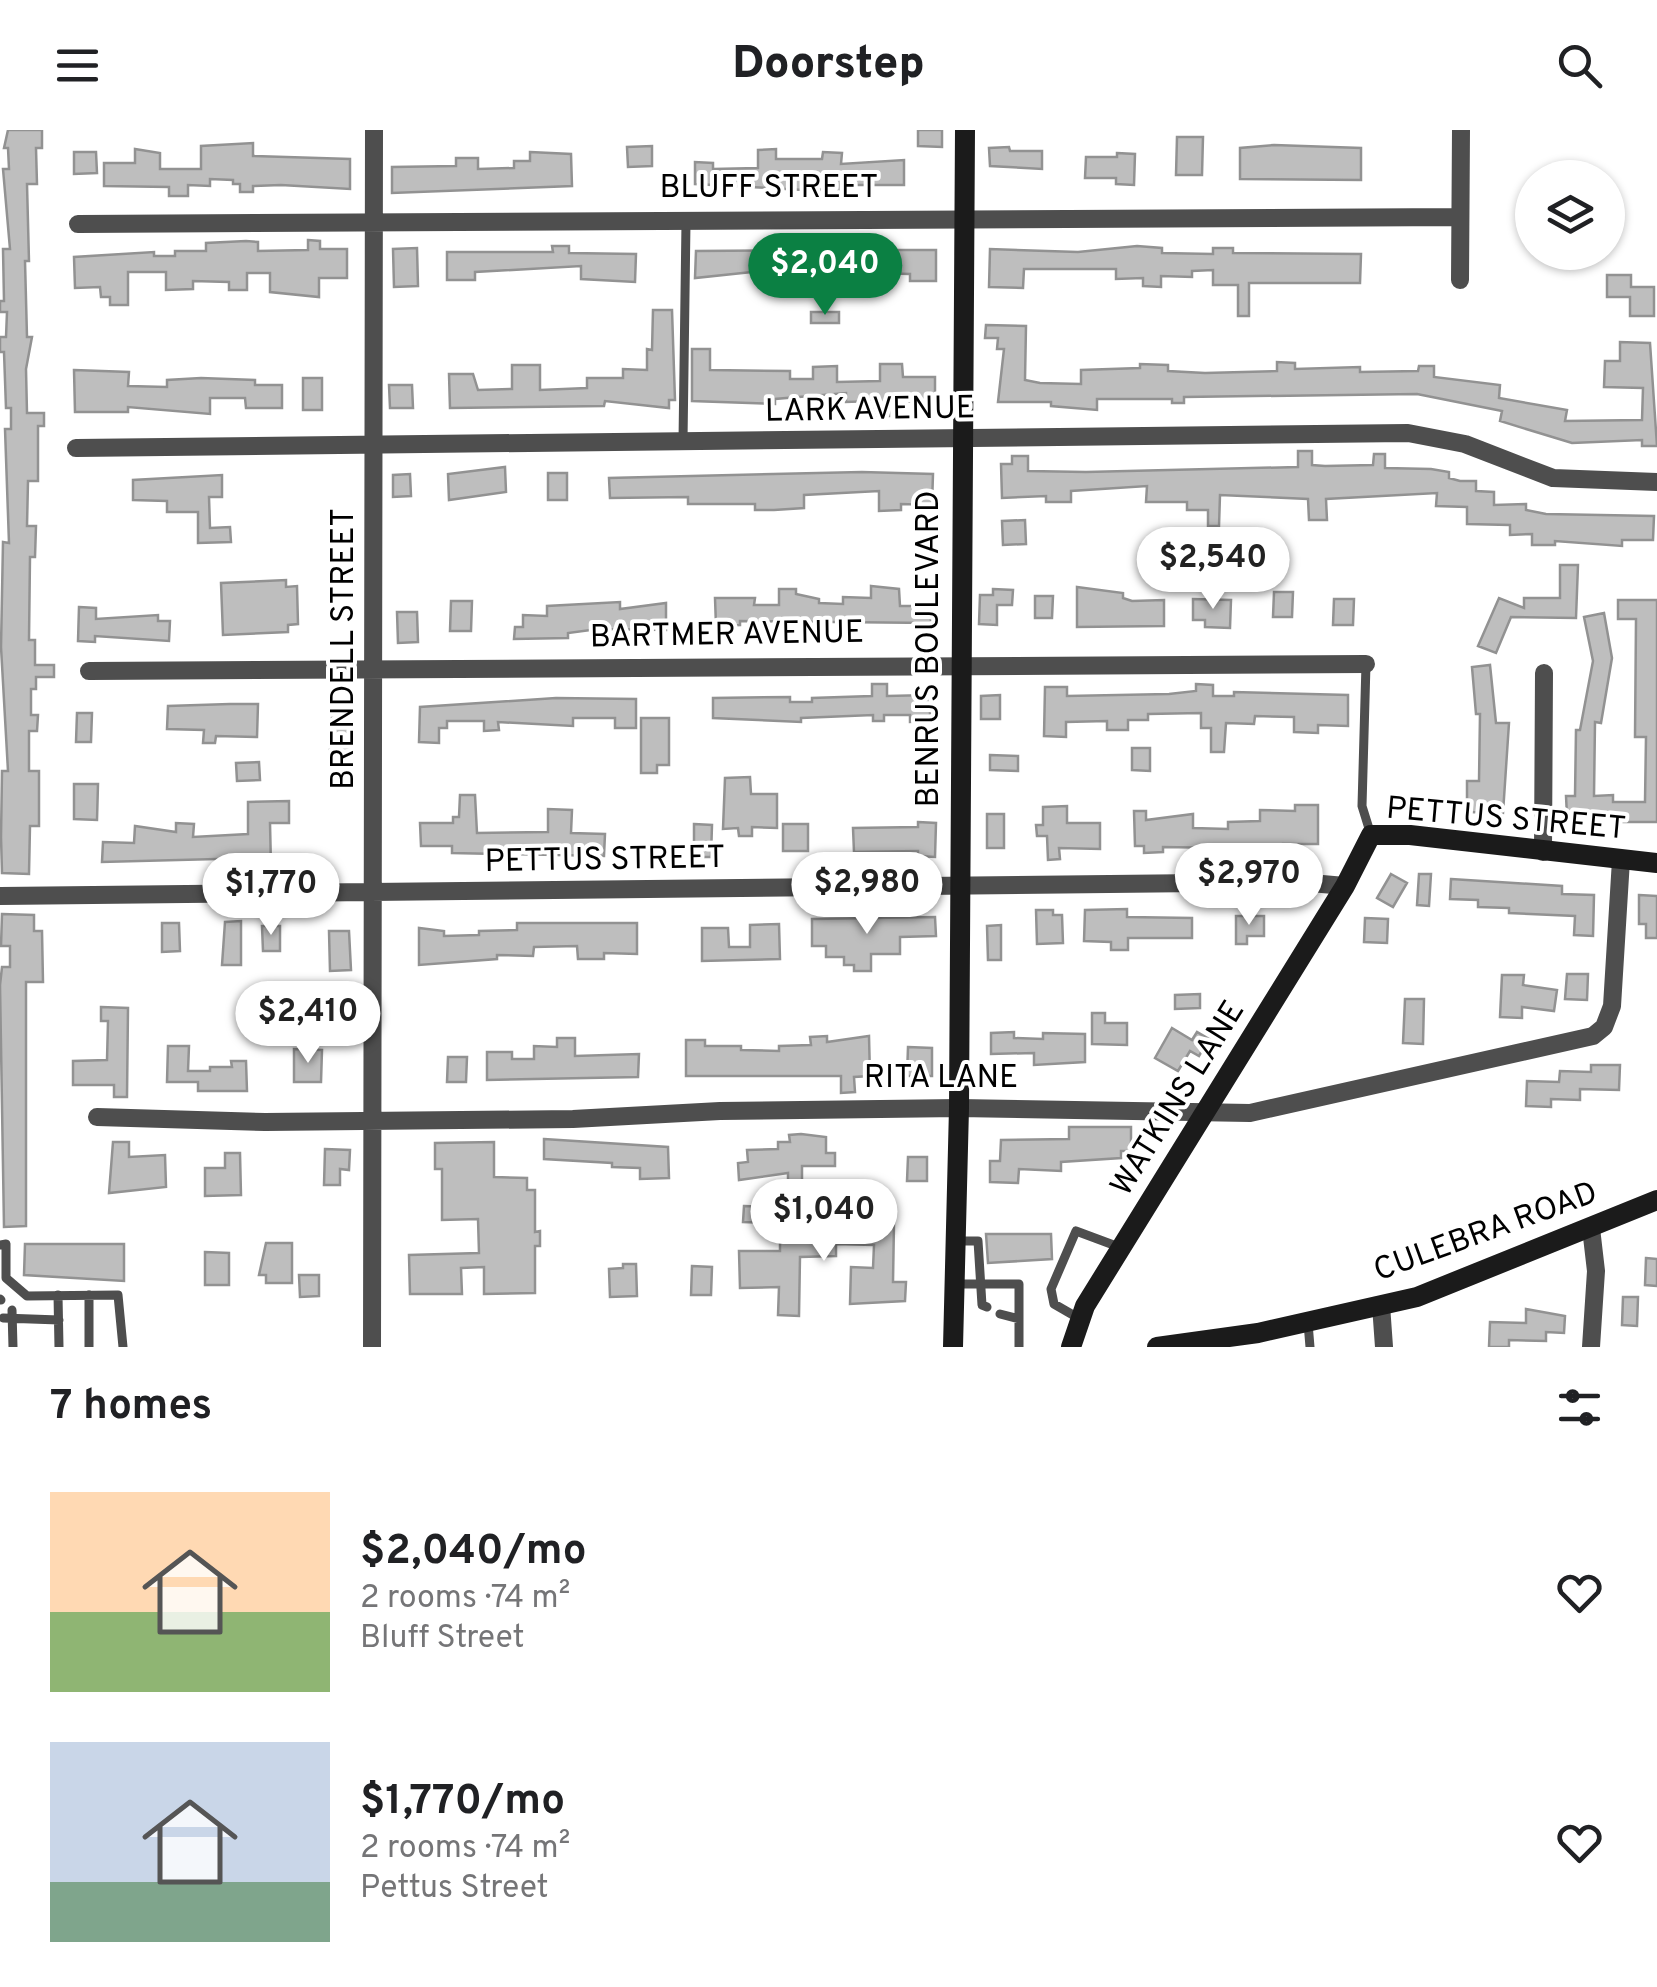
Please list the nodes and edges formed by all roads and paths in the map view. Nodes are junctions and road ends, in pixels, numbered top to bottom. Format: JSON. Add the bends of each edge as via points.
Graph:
{"nodes":[{"id":1,"x":374,"y":130,"type":"edge"},
{"id":2,"x":964,"y":130,"type":"edge"},
{"id":3,"x":1461,"y":130,"type":"edge"},
{"id":4,"x":1460,"y":217,"type":"junction"},
{"id":5,"x":962,"y":218,"type":"junction"},
{"id":6,"x":686,"y":220,"type":"junction"},
{"id":7,"x":78,"y":224,"type":"dead end"},
{"id":8,"x":374,"y":224,"type":"junction"},
{"id":9,"x":1460,"y":280,"type":"dead end"},
{"id":10,"x":960,"y":440,"type":"junction"},
{"id":11,"x":683,"y":444,"type":"junction"},
{"id":12,"x":374,"y":446,"type":"junction"},
{"id":13,"x":76,"y":448,"type":"dead end"},
{"id":14,"x":1657,"y":482,"type":"edge"},
{"id":15,"x":958,"y":663,"type":"junction"},
{"id":16,"x":1366,"y":664,"type":"joint"},
{"id":17,"x":375,"y":668,"type":"junction"},
{"id":18,"x":88,"y":670,"type":"dead end"},
{"id":19,"x":1544,"y":673,"type":"dead end"},
{"id":20,"x":1371,"y":835,"type":"junction"},
{"id":21,"x":1543,"y":852,"type":"junction"},
{"id":22,"x":1621,"y":860,"type":"junction"},
{"id":23,"x":1657,"y":863,"type":"edge"},
{"id":24,"x":961,"y":886,"type":"junction"},
{"id":25,"x":1345,"y":886,"type":"junction"},
{"id":26,"x":375,"y":895,"type":"junction"},
{"id":27,"x":0,"y":896,"type":"edge"},
{"id":28,"x":959,"y":1108,"type":"junction"},
{"id":29,"x":1205,"y":1115,"type":"junction"},
{"id":30,"x":98,"y":1117,"type":"dead end"},
{"id":31,"x":373,"y":1121,"type":"junction"},
{"id":32,"x":1657,"y":1200,"type":"edge"},
{"id":33,"x":1591,"y":1228,"type":"junction"},
{"id":34,"x":955,"y":1241,"type":"junction"},
{"id":35,"x":0,"y":1244,"type":"edge"},
{"id":36,"x":1122,"y":1248,"type":"junction"},
{"id":37,"x":3,"y":1283,"type":"edge"},
{"id":38,"x":954,"y":1284,"type":"junction"},
{"id":39,"x":978,"y":1284,"type":"junction"},
{"id":40,"x":89,"y":1295,"type":"junction"},
{"id":41,"x":58,"y":1296,"type":"junction"},
{"id":42,"x":1381,"y":1305,"type":"junction"},
{"id":43,"x":988,"y":1308,"type":"dead end"},
{"id":44,"x":1000,"y":1314,"type":"dead end"},
{"id":45,"x":1019,"y":1319,"type":"junction"},
{"id":46,"x":1080,"y":1319,"type":"junction"},
{"id":47,"x":59,"y":1320,"type":"junction"},
{"id":48,"x":1308,"y":1323,"type":"junction"},
{"id":49,"x":1179,"y":1346,"type":"edge"},
{"id":50,"x":12,"y":1347,"type":"edge"},
{"id":51,"x":59,"y":1347,"type":"edge"},
{"id":52,"x":89,"y":1347,"type":"edge"},
{"id":53,"x":122,"y":1347,"type":"edge"},
{"id":54,"x":372,"y":1347,"type":"edge"},
{"id":55,"x":953,"y":1347,"type":"edge"},
{"id":56,"x":1019,"y":1347,"type":"edge"},
{"id":57,"x":1070,"y":1347,"type":"edge"},
{"id":58,"x":1156,"y":1347,"type":"edge"},
{"id":59,"x":1310,"y":1347,"type":"edge"},
{"id":60,"x":1384,"y":1347,"type":"edge"},
{"id":61,"x":1591,"y":1347,"type":"edge"}],
"edges":[{"from":1,"to":8,"type":"street","name":"BRENDELL STREET"},
{"from":2,"to":5,"type":"street","name":"BENRUS BOULEVARD"},
{"from":3,"to":4,"type":"street"},
{"from":4,"to":5,"type":"street","name":"BLUFF STREET"},
{"from":4,"to":9,"type":"street"},
{"from":5,"to":6,"type":"street","name":"BLUFF STREET"},
{"from":5,"to":10,"type":"street","name":"BENRUS BOULEVARD"},
{"from":6,"to":8,"type":"street","name":"BLUFF STREET"},
{"from":6,"to":11,"type":"lane"},
{"from":7,"to":8,"type":"street","name":"BLUFF STREET"},
{"from":8,"to":12,"type":"street","name":"BRENDELL STREET"},
{"from":10,"to":11,"type":"street","name":"LARK AVENUE"},
{"from":10,"to":14,"type":"street","name":"LARK AVENUE","via":[[1408,433],[1465,444],[1554,478]]},
{"from":10,"to":15,"type":"street","name":"BENRUS BOULEVARD"},
{"from":11,"to":12,"type":"street","name":"LARK AVENUE"},
{"from":12,"to":13,"type":"street","name":"LARK AVENUE"},
{"from":12,"to":17,"type":"street","name":"BRENDELL STREET"},
{"from":15,"to":16,"type":"street","name":"BARTMER AVENUE"},
{"from":15,"to":17,"type":"street","name":"BARTMER AVENUE"},
{"from":15,"to":24,"type":"street","name":"BENRUS BOULEVARD"},
{"from":16,"to":20,"type":"lane","via":[[1362,806]]},
{"from":17,"to":18,"type":"street","name":"BARTMER AVENUE"},
{"from":17,"to":26,"type":"street","name":"BRENDELL STREET"},
{"from":19,"to":21,"type":"street"},
{"from":20,"to":21,"type":"street","name":"PETTUS STREET"},
{"from":20,"to":25,"type":"street","name":"PETTUS STREET"},
{"from":21,"to":22,"type":"street","name":"PETTUS STREET"},
{"from":22,"to":23,"type":"street","name":"PETTUS STREET"},
{"from":22,"to":29,"type":"street","name":"RITA LANE","via":[[1612,1006],[1593,1036],[1250,1113]]},
{"from":24,"to":25,"type":"street","name":"PETTUS STREET"},
{"from":24,"to":26,"type":"street","name":"PETTUS STREET"},
{"from":24,"to":28,"type":"street","name":"BENRUS BOULEVARD"},
{"from":25,"to":29,"type":"street","name":"WATKINS LANE"},
{"from":26,"to":27,"type":"street","name":"PETTUS STREET"},
{"from":26,"to":31,"type":"street","name":"BRENDELL STREET"},
{"from":28,"to":29,"type":"street","name":"RITA LANE"},
{"from":28,"to":31,"type":"street","name":"RITA LANE"},
{"from":28,"to":34,"type":"street","name":"BENRUS BOULEVARD"},
{"from":29,"to":36,"type":"street","name":"WATKINS LANE"},
{"from":30,"to":31,"type":"street","name":"RITA LANE"},
{"from":31,"to":54,"type":"street","name":"BRENDELL STREET"},
{"from":32,"to":33,"type":"street","name":"CULEBRA ROAD"},
{"from":33,"to":42,"type":"street","name":"CULEBRA ROAD"},
{"from":33,"to":61,"type":"street"},
{"from":34,"to":38,"type":"street","name":"BENRUS BOULEVARD"},
{"from":34,"to":39,"type":"lane","via":[[978,1241]]},
{"from":35,"to":37,"type":"lane","via":[[6,1244]]},
{"from":36,"to":46,"type":"street","name":"WATKINS LANE"},
{"from":36,"to":46,"type":"lane","via":[[1076,1232],[1051,1289],[1054,1304]]},
{"from":37,"to":41,"type":"lane","via":[[27,1296]]},
{"from":38,"to":39,"type":"lane"},
{"from":38,"to":55,"type":"street","name":"BENRUS BOULEVARD"},
{"from":39,"to":43,"type":"lane"},
{"from":39,"to":45,"type":"lane","via":[[1019,1284]]},
{"from":40,"to":41,"type":"lane"},
{"from":40,"to":52,"type":"lane"},
{"from":40,"to":53,"type":"lane","via":[[118,1295]]},
{"from":41,"to":47,"type":"lane"},
{"from":42,"to":48,"type":"street","name":"CULEBRA ROAD"},
{"from":42,"to":60,"type":"street"},
{"from":44,"to":45,"type":"lane"},
{"from":45,"to":56,"type":"lane"},
{"from":46,"to":57,"type":"street","name":"WATKINS LANE"},
{"from":47,"to":50,"type":"lane","via":[[9,1316]]},
{"from":47,"to":51,"type":"lane"},
{"from":48,"to":49,"type":"street","name":"CULEBRA ROAD"},
{"from":48,"to":59,"type":"lane"},
{"from":49,"to":58,"type":"street","name":"CULEBRA ROAD"}]}
